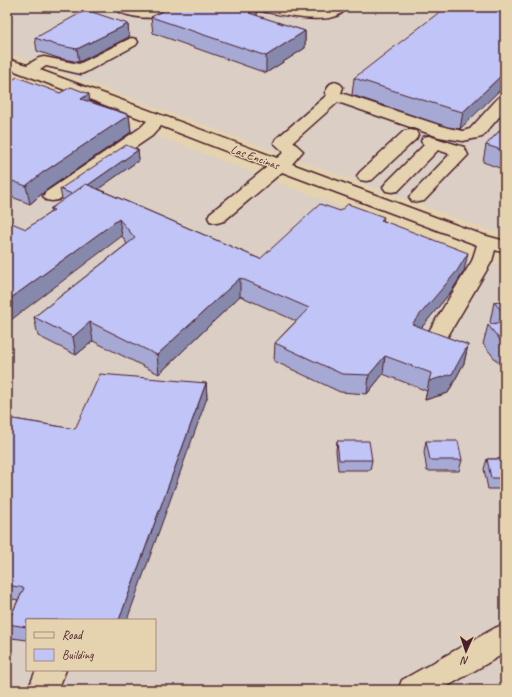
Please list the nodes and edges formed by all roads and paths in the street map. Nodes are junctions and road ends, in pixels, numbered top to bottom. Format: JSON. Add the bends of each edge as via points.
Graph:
{"nodes":[{"id":1,"x":120,"y":7,"type":"edge"},
{"id":2,"x":185,"y":7,"type":"edge"},
{"id":3,"x":261,"y":7,"type":"edge"},
{"id":4,"x":339,"y":7,"type":"edge"},
{"id":5,"x":131,"y":42,"type":"dead end"},
{"id":6,"x":7,"y":62,"type":"edge"},
{"id":7,"x":28,"y":71,"type":"junction"},
{"id":8,"x":505,"y":100,"type":"edge"},
{"id":9,"x":157,"y":120,"type":"junction"},
{"id":10,"x":409,"y":128,"type":"junction"},
{"id":11,"x":435,"y":143,"type":"junction"},
{"id":12,"x":280,"y":166,"type":"junction"},
{"id":13,"x":366,"y":176,"type":"dead end"},
{"id":14,"x":392,"y":187,"type":"dead end"},
{"id":15,"x":52,"y":196,"type":"dead end"},
{"id":16,"x":418,"y":197,"type":"dead end"},
{"id":17,"x":217,"y":217,"type":"dead end"},
{"id":18,"x":496,"y":245,"type":"edge"},
{"id":19,"x":434,"y":341,"type":"edge"},
{"id":20,"x":505,"y":637,"type":"edge"},
{"id":21,"x":51,"y":671,"type":"edge"},
{"id":22,"x":43,"y":690,"type":"edge"},
{"id":23,"x":413,"y":690,"type":"edge"}],
"edges":[{"from":1,"to":2,"type":"street","via":[[158,15]]},
{"from":3,"to":4,"type":"street","via":[[289,13],[328,14],[335,13]]},
{"from":5,"to":7,"type":"street","via":[[81,69],[44,61]]},
{"from":6,"to":7,"type":"street","name":"Las Encinas"},
{"from":7,"to":9,"type":"street","name":"Las Encinas"},
{"from":8,"to":10,"type":"street","via":[[476,133],[470,135]]},
{"from":9,"to":12,"type":"street","name":"Las Encinas"},
{"from":9,"to":15,"type":"street","via":[[146,132]]},
{"from":10,"to":11,"type":"street"},
{"from":10,"to":12,"type":"street","via":[[335,92],[282,143],[294,151]]},
{"from":10,"to":13,"type":"street"},
{"from":11,"to":14,"type":"street"},
{"from":11,"to":16,"type":"street","via":[[458,151],[459,154]]},
{"from":12,"to":17,"type":"street"},
{"from":12,"to":18,"type":"street","name":"Las Encinas"},
{"from":18,"to":19,"type":"street","via":[[482,261]]},
{"from":20,"to":23,"type":"street"},
{"from":21,"to":22,"type":"street"}]}
